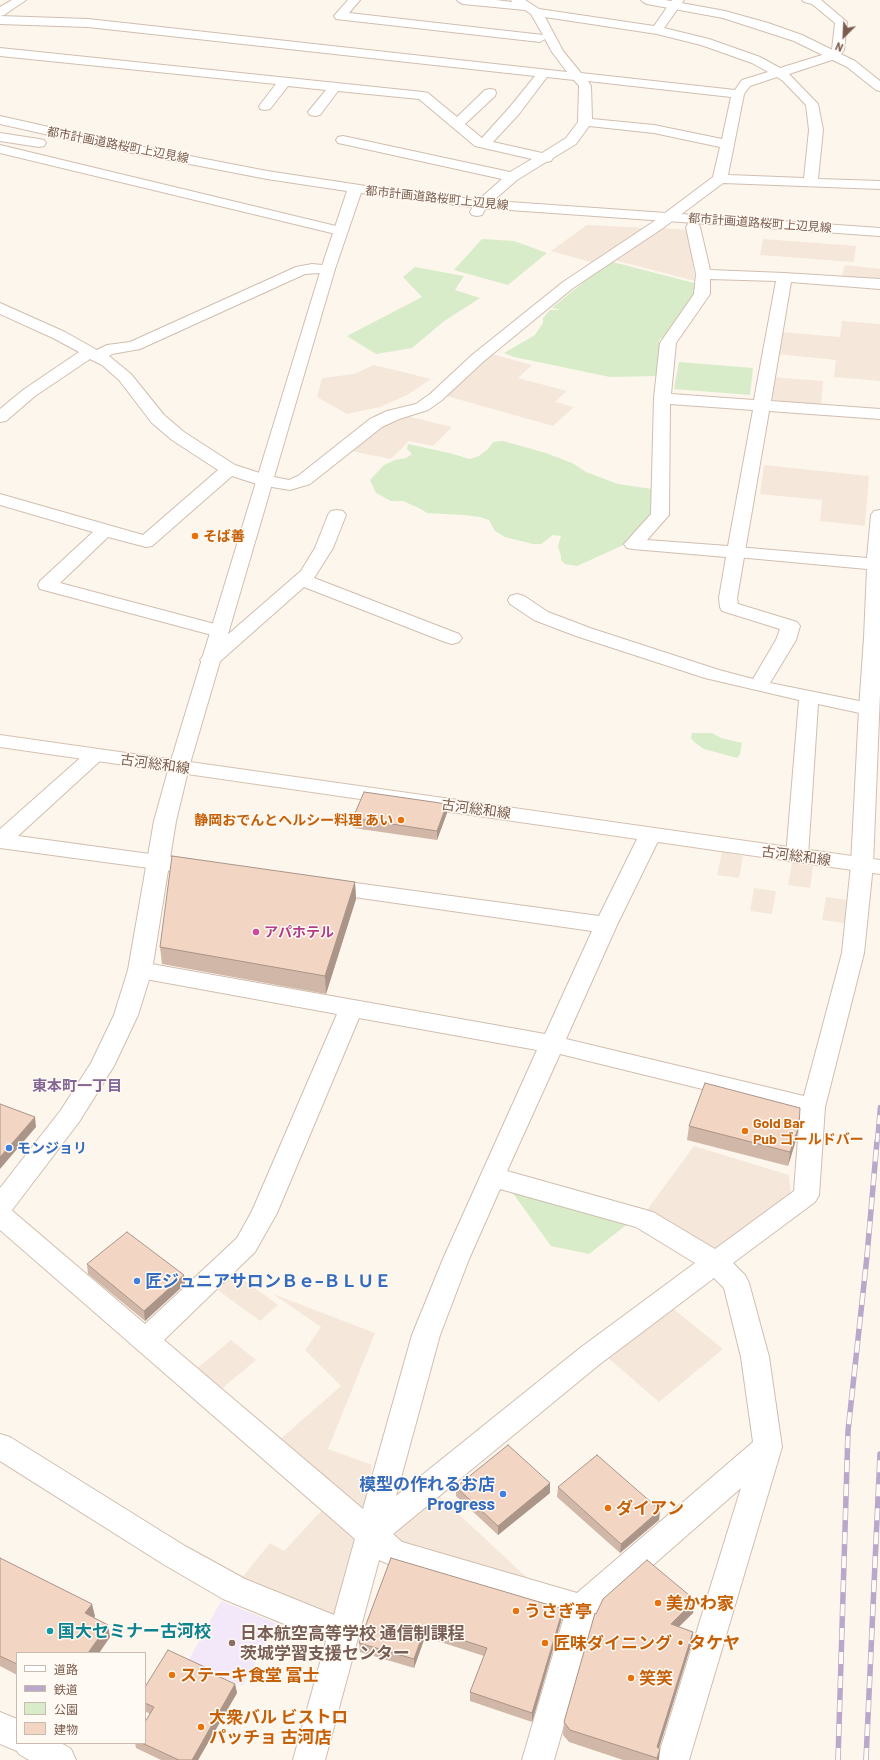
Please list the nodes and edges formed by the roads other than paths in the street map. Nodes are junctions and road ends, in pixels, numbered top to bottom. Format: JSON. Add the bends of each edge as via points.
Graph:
{"nodes":[{"id":1,"x":20,"y":0,"type":"edge"},
{"id":2,"x":354,"y":0,"type":"edge"},
{"id":3,"x":463,"y":0,"type":"edge"},
{"id":4,"x":517,"y":0,"type":"edge"},
{"id":5,"x":647,"y":0,"type":"edge"},
{"id":6,"x":808,"y":0,"type":"edge"},
{"id":7,"x":676,"y":3,"type":"edge"},
{"id":8,"x":532,"y":10,"type":"junction"},
{"id":9,"x":0,"y":12,"type":"edge"},
{"id":10,"x":0,"y":20,"type":"edge"},
{"id":11,"x":657,"y":30,"type":"junction"},
{"id":12,"x":540,"y":38,"type":"dead end"},
{"id":13,"x":0,"y":52,"type":"edge"},
{"id":14,"x":834,"y":55,"type":"junction"},
{"id":15,"x":543,"y":72,"type":"junction"},
{"id":16,"x":778,"y":73,"type":"junction"},
{"id":17,"x":579,"y":77,"type":"junction"},
{"id":18,"x":285,"y":81,"type":"junction"},
{"id":19,"x":335,"y":87,"type":"junction"},
{"id":20,"x":880,"y":87,"type":"edge"},
{"id":21,"x":490,"y":93,"type":"dead end"},
{"id":22,"x":738,"y":94,"type":"junction"},
{"id":23,"x":265,"y":106,"type":"dead end"},
{"id":24,"x":315,"y":112,"type":"dead end"},
{"id":25,"x":0,"y":120,"type":"edge"},
{"id":26,"x":585,"y":122,"type":"junction"},
{"id":27,"x":457,"y":124,"type":"junction"},
{"id":28,"x":0,"y":137,"type":"edge"},
{"id":29,"x":343,"y":140,"type":"dead end"},
{"id":30,"x":484,"y":144,"type":"junction"},
{"id":31,"x":727,"y":144,"type":"junction"},
{"id":32,"x":0,"y":149,"type":"edge"},
{"id":33,"x":546,"y":158,"type":"junction"},
{"id":34,"x":512,"y":177,"type":"junction"},
{"id":35,"x":720,"y":179,"type":"junction"},
{"id":36,"x":811,"y":182,"type":"junction"},
{"id":37,"x":880,"y":185,"type":"edge"},
{"id":38,"x":353,"y":193,"type":"junction"},
{"id":39,"x":479,"y":208,"type":"junction"},
{"id":40,"x":663,"y":221,"type":"junction"},
{"id":41,"x":693,"y":227,"type":"junction"},
{"id":42,"x":340,"y":231,"type":"junction"},
{"id":43,"x":880,"y":232,"type":"edge"},
{"id":44,"x":880,"y":240,"type":"edge"},
{"id":45,"x":328,"y":269,"type":"junction"},
{"id":46,"x":703,"y":274,"type":"junction"},
{"id":47,"x":784,"y":277,"type":"junction"},
{"id":48,"x":880,"y":284,"type":"edge"},
{"id":49,"x":0,"y":308,"type":"edge"},
{"id":50,"x":94,"y":354,"type":"junction"},
{"id":51,"x":662,"y":398,"type":"junction"},
{"id":52,"x":762,"y":404,"type":"junction"},
{"id":53,"x":880,"y":414,"type":"edge"},
{"id":54,"x":0,"y":417,"type":"edge"},
{"id":55,"x":229,"y":469,"type":"junction"},
{"id":56,"x":266,"y":481,"type":"junction"},
{"id":57,"x":0,"y":498,"type":"edge"},
{"id":58,"x":337,"y":515,"type":"dead end"},
{"id":59,"x":880,"y":515,"type":"edge"},
{"id":60,"x":106,"y":530,"type":"junction"},
{"id":61,"x":737,"y":552,"type":"junction"},
{"id":62,"x":878,"y":564,"type":"edge"},
{"id":63,"x":302,"y":580,"type":"junction"},
{"id":64,"x":517,"y":600,"type":"dead end"},
{"id":65,"x":219,"y":631,"type":"junction"},
{"id":66,"x":452,"y":638,"type":"dead end"},
{"id":67,"x":210,"y":660,"type":"junction"},
{"id":68,"x":758,"y":686,"type":"junction"},
{"id":69,"x":809,"y":696,"type":"junction"},
{"id":70,"x":869,"y":709,"type":"junction"},
{"id":71,"x":0,"y":741,"type":"edge"},
{"id":72,"x":94,"y":756,"type":"junction"},
{"id":73,"x":179,"y":767,"type":"junction"},
{"id":74,"x":650,"y":835,"type":"junction"},
{"id":75,"x":0,"y":841,"type":"edge"},
{"id":76,"x":797,"y":856,"type":"junction"},
{"id":77,"x":158,"y":862,"type":"junction"},
{"id":78,"x":871,"y":866,"type":"edge"},
{"id":79,"x":221,"y":871,"type":"edge"},
{"id":80,"x":308,"y":883,"type":"edge"},
{"id":81,"x":606,"y":925,"type":"junction"},
{"id":82,"x":140,"y":970,"type":"junction"},
{"id":83,"x":351,"y":1008,"type":"junction"},
{"id":84,"x":552,"y":1044,"type":"junction"},
{"id":85,"x":813,"y":1107,"type":"junction"},
{"id":86,"x":492,"y":1177,"type":"junction"},
{"id":87,"x":0,"y":1207,"type":"edge"},
{"id":88,"x":0,"y":1215,"type":"edge"},
{"id":89,"x":715,"y":1262,"type":"junction"},
{"id":90,"x":145,"y":1341,"type":"junction"},
{"id":91,"x":0,"y":1446,"type":"edge"},
{"id":92,"x":768,"y":1447,"type":"junction"},
{"id":93,"x":370,"y":1535,"type":"junction"},
{"id":94,"x":582,"y":1608,"type":"junction"},
{"id":95,"x":344,"y":1634,"type":"junction"},
{"id":96,"x":0,"y":1727,"type":"edge"},
{"id":97,"x":16,"y":1735,"type":"edge"},
{"id":98,"x":32,"y":1744,"type":"edge"},
{"id":99,"x":60,"y":1760,"type":"edge"},
{"id":100,"x":309,"y":1760,"type":"edge"},
{"id":101,"x":538,"y":1760,"type":"edge"},
{"id":102,"x":673,"y":1760,"type":"edge"}],
"edges":[{"from":1,"to":9,"type":"street"},
{"from":2,"to":12,"type":"street","via":[[340,16]]},
{"from":3,"to":8,"type":"street"},
{"from":4,"to":8,"type":"street"},
{"from":5,"to":7,"type":"street"},
{"from":6,"to":14,"type":"street","via":[[815,1],[841,22],[838,50]]},
{"from":7,"to":11,"type":"street"},
{"from":7,"to":14,"type":"street","via":[[764,26],[808,42]]},
{"from":8,"to":11,"type":"street"},
{"from":8,"to":17,"type":"street","via":[[558,52]]},
{"from":10,"to":15,"type":"street","via":[[88,23]]},
{"from":11,"to":16,"type":"street","via":[[705,42],[756,60]]},
{"from":13,"to":18,"type":"street"},
{"from":14,"to":16,"type":"street"},
{"from":14,"to":20,"type":"street","via":[[862,72]]},
{"from":15,"to":17,"type":"street"},
{"from":15,"to":30,"type":"street","via":[[514,111]]},
{"from":16,"to":22,"type":"street","via":[[746,83]]},
{"from":16,"to":36,"type":"street","via":[[787,78],[812,104],[816,130]]},
{"from":17,"to":22,"type":"street"},
{"from":17,"to":26,"type":"street","via":[[585,86]]},
{"from":18,"to":19,"type":"street"},
{"from":18,"to":23,"type":"street"},
{"from":19,"to":24,"type":"street"},
{"from":19,"to":27,"type":"street","via":[[423,96]]},
{"from":21,"to":27,"type":"street"},
{"from":22,"to":31,"type":"street"},
{"from":25,"to":38,"type":"street","name":"都市計画道路桜町上辺見線"},
{"from":26,"to":31,"type":"street","via":[[654,129]]},
{"from":26,"to":33,"type":"street","via":[[571,142]]},
{"from":27,"to":30,"type":"street"},
{"from":28,"to":38,"type":"street","name":"都市計画道路桜町上辺見線","via":[[267,184]]},
{"from":29,"to":34,"type":"street"},
{"from":30,"to":33,"type":"street"},
{"from":31,"to":35,"type":"street"},
{"from":32,"to":42,"type":"street"},
{"from":33,"to":34,"type":"street"},
{"from":34,"to":39,"type":"street"},
{"from":35,"to":36,"type":"street"},
{"from":35,"to":40,"type":"street"},
{"from":36,"to":37,"type":"street"},
{"from":38,"to":39,"type":"street","name":"都市計画道路桜町上辺見線"},
{"from":38,"to":42,"type":"street"},
{"from":39,"to":40,"type":"street","name":"都市計画道路桜町上辺見線"},
{"from":40,"to":41,"type":"street","name":"都市計画道路桜町上辺見線"},
{"from":40,"to":43,"type":"street","name":"都市計画道路桜町上辺見線"},
{"from":40,"to":56,"type":"street","via":[[568,285],[422,407],[376,423],[304,480],[290,485]]},
{"from":41,"to":44,"type":"street","name":"都市計画道路桜町上辺見線"},
{"from":41,"to":46,"type":"street"},
{"from":42,"to":45,"type":"street"},
{"from":45,"to":50,"type":"street","via":[[301,270],[134,346]]},
{"from":45,"to":56,"type":"street"},
{"from":46,"to":47,"type":"street"},
{"from":46,"to":51,"type":"street","via":[[702,294],[668,343]]},
{"from":47,"to":48,"type":"street"},
{"from":47,"to":52,"type":"street"},
{"from":49,"to":50,"type":"street","via":[[60,335]]},
{"from":50,"to":54,"type":"street","via":[[29,393]]},
{"from":50,"to":55,"type":"street","via":[[125,377],[158,418],[178,436]]},
{"from":51,"to":52,"type":"street"},
{"from":51,"to":61,"type":"street","via":[[660,515],[633,544]]},
{"from":52,"to":53,"type":"street"},
{"from":52,"to":61,"type":"street"},
{"from":55,"to":56,"type":"street"},
{"from":55,"to":60,"type":"street","via":[[146,542]]},
{"from":56,"to":65,"type":"street"},
{"from":57,"to":60,"type":"street"},
{"from":58,"to":63,"type":"street","via":[[316,563]]},
{"from":59,"to":62,"type":"street"},
{"from":60,"to":65,"type":"street","via":[[47,585]]},
{"from":61,"to":62,"type":"street"},
{"from":61,"to":68,"type":"street","via":[[728,598],[730,608],[790,626],[786,640]]},
{"from":62,"to":70,"type":"street"},
{"from":63,"to":66,"type":"street"},
{"from":63,"to":67,"type":"street"},
{"from":64,"to":68,"type":"street","via":[[541,616],[583,632],[712,674]]},
{"from":65,"to":67,"type":"street"},
{"from":67,"to":73,"type":"street"},
{"from":68,"to":69,"type":"street"},
{"from":69,"to":70,"type":"street"},
{"from":69,"to":76,"type":"street"},
{"from":70,"to":78,"type":"street"},
{"from":71,"to":72,"type":"street","name":"古河総和線"},
{"from":72,"to":73,"type":"street","name":"古河総和線"},
{"from":72,"to":75,"type":"street"},
{"from":73,"to":74,"type":"street","name":"古河総和線"},
{"from":73,"to":77,"type":"street","via":[[165,821]]},
{"from":74,"to":76,"type":"street","name":"古河総和線"},
{"from":74,"to":81,"type":"street"},
{"from":75,"to":77,"type":"street"},
{"from":76,"to":78,"type":"street","name":"古河総和線"},
{"from":77,"to":79,"type":"street"},
{"from":77,"to":82,"type":"street"},
{"from":78,"to":85,"type":"street","via":[[853,953]]},
{"from":80,"to":81,"type":"street"},
{"from":81,"to":84,"type":"street"},
{"from":82,"to":83,"type":"street"},
{"from":82,"to":87,"type":"street","via":[[126,1015],[102,1066],[70,1116]]},
{"from":83,"to":84,"type":"street"},
{"from":83,"to":90,"type":"street","via":[[264,1213],[246,1245]]},
{"from":84,"to":85,"type":"street"},
{"from":84,"to":86,"type":"street"},
{"from":85,"to":89,"type":"street","via":[[806,1195]]},
{"from":86,"to":89,"type":"street","via":[[644,1219]]},
{"from":86,"to":93,"type":"street","via":[[426,1335]]},
{"from":88,"to":90,"type":"street"},
{"from":89,"to":92,"type":"street","via":[[736,1283],[755,1357]]},
{"from":89,"to":93,"type":"street","via":[[590,1356]]},
{"from":90,"to":93,"type":"street"},
{"from":91,"to":95,"type":"street","via":[[174,1555],[234,1589]]},
{"from":92,"to":94,"type":"street"},
{"from":92,"to":102,"type":"street"},
{"from":93,"to":94,"type":"street","via":[[393,1554]]},
{"from":93,"to":95,"type":"street"},
{"from":94,"to":101,"type":"street"},
{"from":95,"to":100,"type":"street"},
{"from":96,"to":97,"type":"street"},
{"from":98,"to":99,"type":"street"}]}
